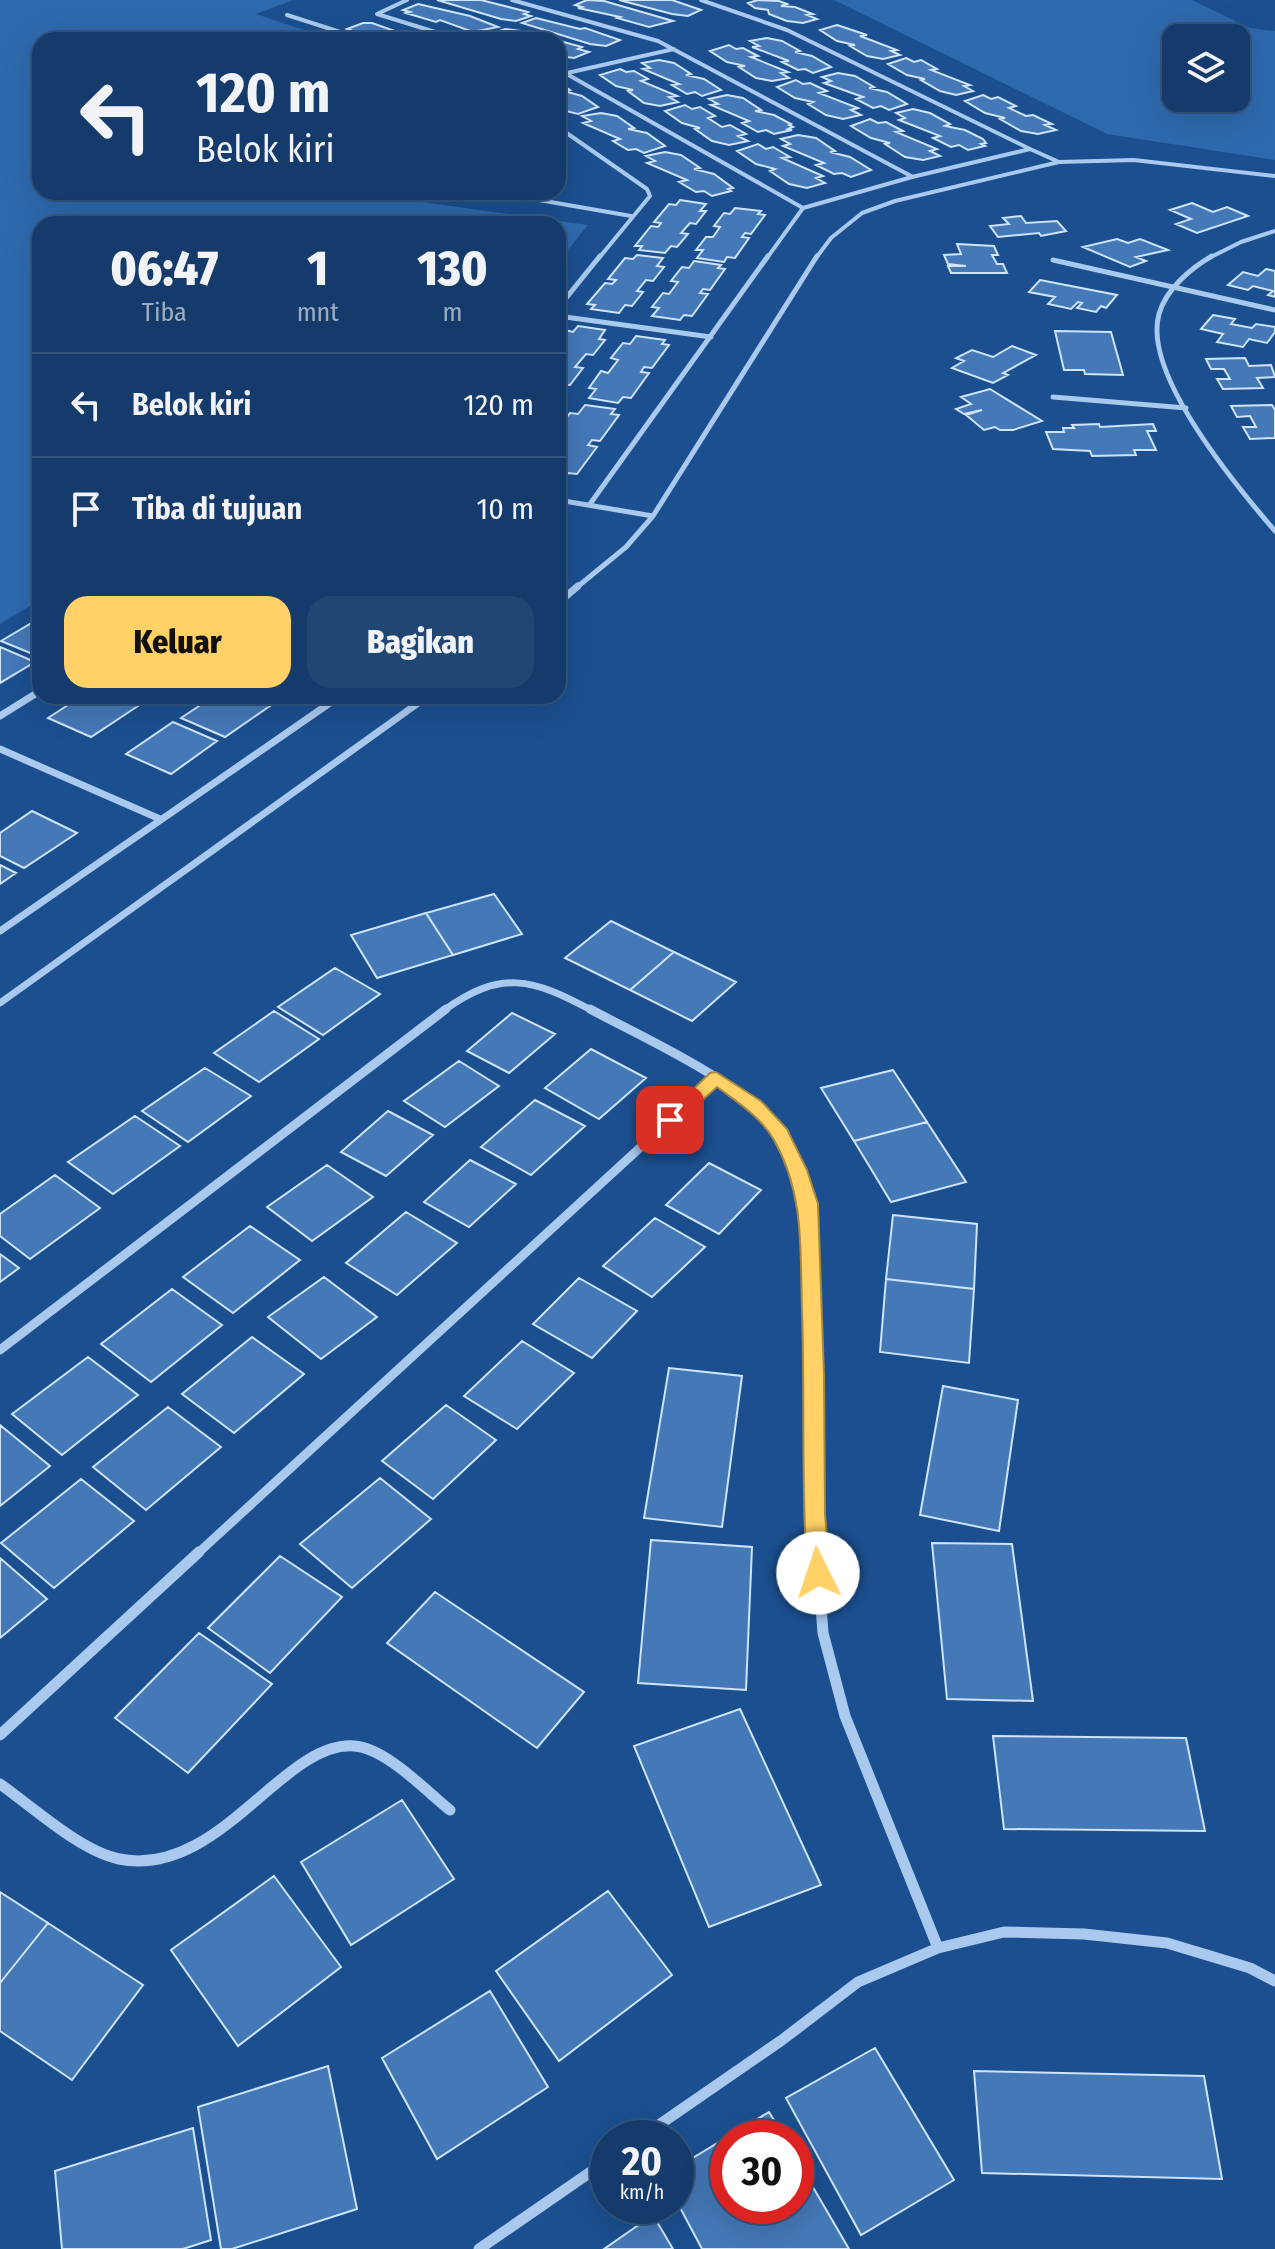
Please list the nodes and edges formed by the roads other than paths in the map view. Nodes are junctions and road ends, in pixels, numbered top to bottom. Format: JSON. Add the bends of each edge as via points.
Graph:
{"nodes":[{"id":1,"x":407,"y":0,"type":"edge"},
{"id":2,"x":512,"y":0,"type":"edge"},
{"id":3,"x":701,"y":0,"type":"edge"},
{"id":4,"x":287,"y":15,"type":"dead end"},
{"id":5,"x":340,"y":32,"type":"edge"},
{"id":6,"x":435,"y":32,"type":"edge"},
{"id":7,"x":675,"y":49,"type":"junction"},
{"id":8,"x":566,"y":73,"type":"joint"},
{"id":9,"x":566,"y":133,"type":"edge"},
{"id":10,"x":1030,"y":149,"type":"junction"},
{"id":11,"x":1059,"y":162,"type":"junction"},
{"id":12,"x":1275,"y":176,"type":"edge"},
{"id":13,"x":912,"y":177,"type":"junction"},
{"id":14,"x":539,"y":200,"type":"edge"},
{"id":15,"x":803,"y":208,"type":"junction"},
{"id":16,"x":631,"y":216,"type":"junction"},
{"id":17,"x":1275,"y":231,"type":"edge"},
{"id":18,"x":1053,"y":260,"type":"dead end"},
{"id":19,"x":1175,"y":289,"type":"junction"},
{"id":20,"x":566,"y":298,"type":"edge"},
{"id":21,"x":1275,"y":310,"type":"edge"},
{"id":22,"x":566,"y":317,"type":"edge"},
{"id":23,"x":711,"y":337,"type":"junction"},
{"id":24,"x":1053,"y":397,"type":"dead end"},
{"id":25,"x":1186,"y":408,"type":"junction"},
{"id":26,"x":566,"y":501,"type":"edge"},
{"id":27,"x":590,"y":504,"type":"junction"},
{"id":28,"x":653,"y":516,"type":"junction"},
{"id":29,"x":1275,"y":531,"type":"edge"},
{"id":30,"x":566,"y":597,"type":"edge"},
{"id":31,"x":32,"y":696,"type":"edge"},
{"id":32,"x":328,"y":704,"type":"edge"},
{"id":33,"x":417,"y":704,"type":"edge"},
{"id":34,"x":0,"y":716,"type":"edge"},
{"id":35,"x":0,"y":749,"type":"edge"},
{"id":36,"x":160,"y":819,"type":"junction"},
{"id":37,"x":0,"y":931,"type":"edge"},
{"id":38,"x":0,"y":1003,"type":"edge"},
{"id":39,"x":716,"y":1078,"type":"junction"},
{"id":40,"x":0,"y":1350,"type":"edge"},
{"id":41,"x":0,"y":1735,"type":"edge"},
{"id":42,"x":0,"y":1784,"type":"edge"},
{"id":43,"x":450,"y":1810,"type":"dead end"},
{"id":44,"x":938,"y":1948,"type":"junction"},
{"id":45,"x":1275,"y":1981,"type":"edge"},
{"id":46,"x":666,"y":2120,"type":"edge"},
{"id":47,"x":590,"y":2172,"type":"edge"},
{"id":48,"x":479,"y":2249,"type":"edge"}],
"edges":[{"from":1,"to":6,"type":"street","via":[[377,14]]},
{"from":2,"to":7,"type":"street"},
{"from":3,"to":10,"type":"street","via":[[787,30]]},
{"from":4,"to":5,"type":"street"},
{"from":7,"to":8,"type":"street"},
{"from":7,"to":13,"type":"street"},
{"from":8,"to":15,"type":"street"},
{"from":9,"to":16,"type":"street","via":[[647,189],[650,196]]},
{"from":10,"to":11,"type":"street"},
{"from":10,"to":13,"type":"street"},
{"from":11,"to":12,"type":"street","via":[[1134,160]]},
{"from":11,"to":28,"type":"street","via":[[895,201],[845,224],[817,256]]},
{"from":13,"to":15,"type":"street"},
{"from":14,"to":16,"type":"street"},
{"from":15,"to":23,"type":"street"},
{"from":16,"to":20,"type":"street"},
{"from":17,"to":19,"type":"street","via":[[1210,257]]},
{"from":18,"to":19,"type":"street"},
{"from":19,"to":21,"type":"street"},
{"from":19,"to":25,"type":"street","via":[[1159,315],[1158,336]]},
{"from":22,"to":23,"type":"street"},
{"from":23,"to":27,"type":"street"},
{"from":24,"to":25,"type":"street"},
{"from":25,"to":29,"type":"street","via":[[1216,459]]},
{"from":26,"to":27,"type":"street"},
{"from":27,"to":28,"type":"street"},
{"from":28,"to":30,"type":"street","via":[[615,557]]},
{"from":31,"to":34,"type":"street"},
{"from":32,"to":36,"type":"street"},
{"from":33,"to":38,"type":"street"},
{"from":35,"to":36,"type":"street"},
{"from":36,"to":37,"type":"street"},
{"from":39,"to":40,"type":"street","via":[[578,1003],[523,983],[484,986],[417,1030]]},
{"from":39,"to":41,"type":"street"},
{"from":39,"to":44,"type":"street","via":[[781,1134],[809,1204],[814,1514],[823,1633],[845,1716]]},
{"from":42,"to":43,"type":"street","via":[[98,1851],[120,1859],[176,1854],[216,1834],[317,1755],[339,1746],[356,1746],[379,1756]]},
{"from":44,"to":45,"type":"street","via":[[1004,1932],[1084,1934],[1167,1943]]},
{"from":44,"to":46,"type":"street","via":[[858,1982]]},
{"from":47,"to":48,"type":"street"}]}
